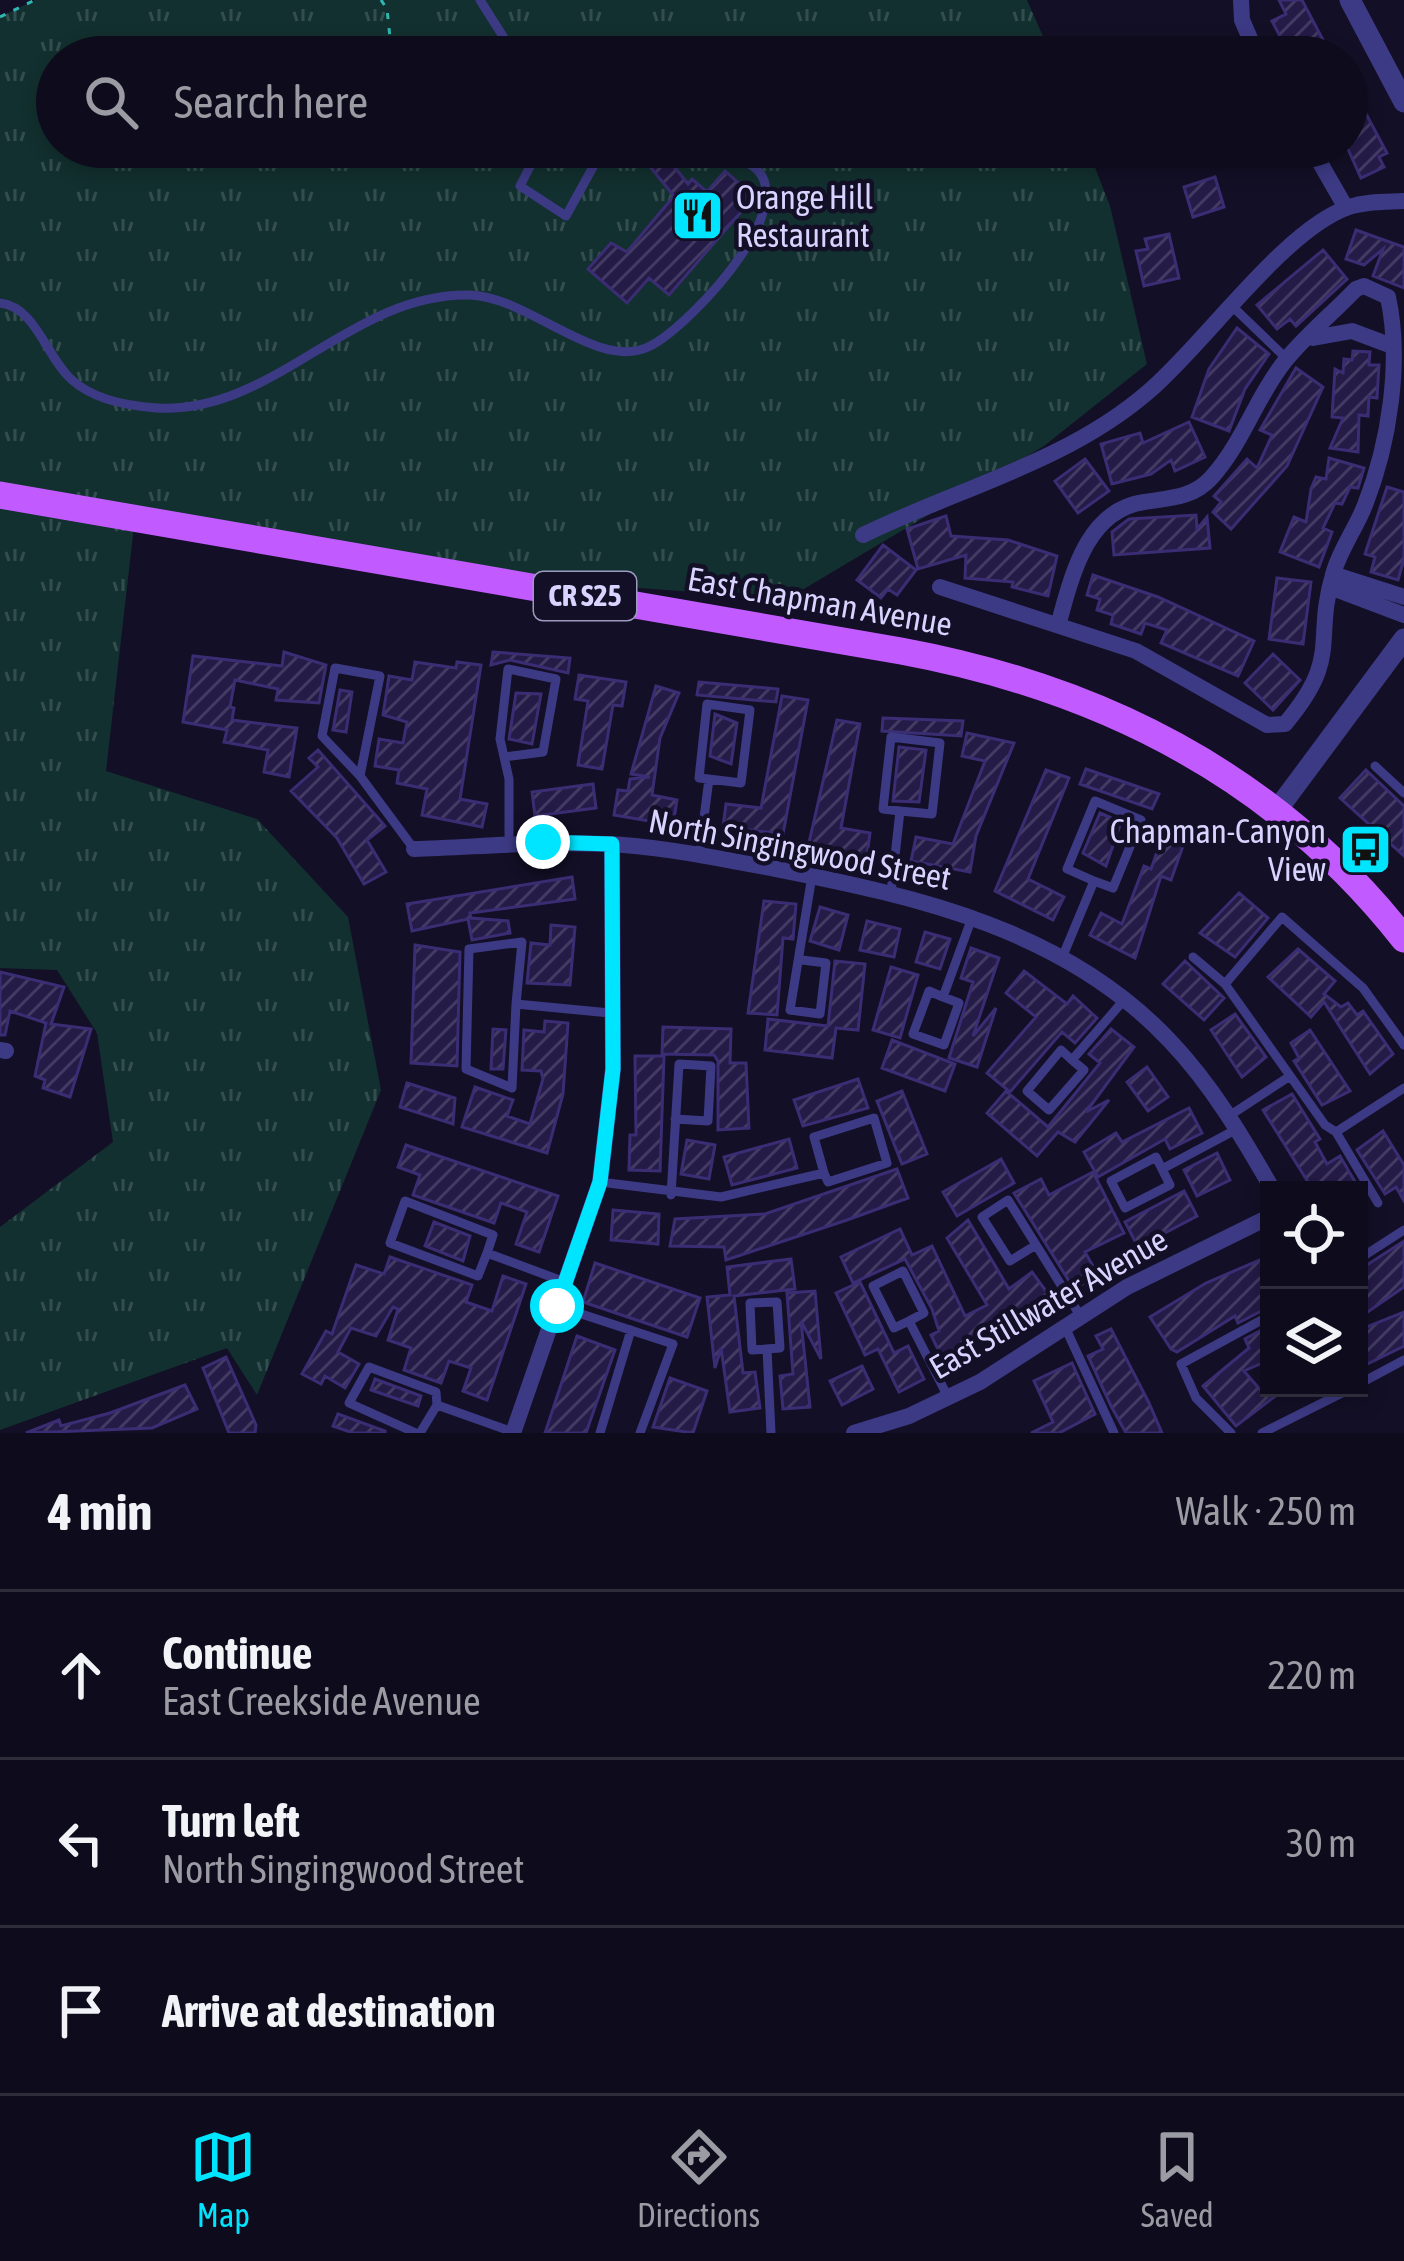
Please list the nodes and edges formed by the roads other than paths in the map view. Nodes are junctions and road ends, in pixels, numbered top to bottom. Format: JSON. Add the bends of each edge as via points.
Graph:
{"nodes":[{"id":1,"x":481,"y":0,"type":"edge"},
{"id":2,"x":1241,"y":0,"type":"edge"},
{"id":3,"x":1350,"y":0,"type":"edge"},
{"id":4,"x":503,"y":36,"type":"edge"},
{"id":5,"x":1249,"y":36,"type":"edge"},
{"id":6,"x":1404,"y":102,"type":"edge"},
{"id":7,"x":529,"y":168,"type":"edge"},
{"id":8,"x":592,"y":168,"type":"edge"},
{"id":9,"x":756,"y":168,"type":"edge"},
{"id":10,"x":1322,"y":168,"type":"edge"},
{"id":11,"x":1404,"y":201,"type":"edge"},
{"id":12,"x":1346,"y":208,"type":"junction"},
{"id":13,"x":0,"y":303,"type":"edge"},
{"id":14,"x":1233,"y":307,"type":"junction"},
{"id":15,"x":1306,"y":340,"type":"junction"},
{"id":16,"x":1392,"y":346,"type":"junction"},
{"id":17,"x":1287,"y":359,"type":"junction"},
{"id":18,"x":0,"y":495,"type":"edge"},
{"id":19,"x":863,"y":535,"type":"dead end"},
{"id":20,"x":1331,"y":580,"type":"junction"},
{"id":21,"x":940,"y":587,"type":"dead end"},
{"id":22,"x":1404,"y":597,"type":"edge"},
{"id":23,"x":1404,"y":615,"type":"edge"},
{"id":24,"x":1059,"y":622,"type":"junction"},
{"id":25,"x":1404,"y":639,"type":"edge"},
{"id":26,"x":504,"y":757,"type":"junction"},
{"id":27,"x":1375,"y":766,"type":"dead end"},
{"id":28,"x":360,"y":776,"type":"junction"},
{"id":29,"x":709,"y":779,"type":"junction"},
{"id":30,"x":1404,"y":794,"type":"edge"},
{"id":31,"x":1276,"y":810,"type":"junction"},
{"id":32,"x":900,"y":811,"type":"junction"},
{"id":33,"x":612,"y":844,"type":"junction"},
{"id":34,"x":509,"y":846,"type":"junction"},
{"id":35,"x":414,"y":849,"type":"joint"},
{"id":36,"x":700,"y":856,"type":"junction"},
{"id":37,"x":812,"y":876,"type":"junction"},
{"id":38,"x":1094,"y":880,"type":"junction"},
{"id":39,"x":891,"y":892,"type":"junction"},
{"id":40,"x":973,"y":915,"type":"junction"},
{"id":41,"x":1404,"y":939,"type":"edge"},
{"id":42,"x":1193,"y":957,"type":"dead end"},
{"id":43,"x":1062,"y":958,"type":"junction"},
{"id":44,"x":802,"y":960,"type":"junction"},
{"id":45,"x":1225,"y":984,"type":"junction"},
{"id":46,"x":943,"y":997,"type":"junction"},
{"id":47,"x":1124,"y":1000,"type":"junction"},
{"id":48,"x":516,"y":1004,"type":"junction"},
{"id":49,"x":610,"y":1013,"type":"junction"},
{"id":50,"x":1404,"y":1045,"type":"edge"},
{"id":51,"x":1072,"y":1060,"type":"junction"},
{"id":52,"x":1290,"y":1076,"type":"junction"},
{"id":53,"x":1404,"y":1088,"type":"edge"},
{"id":54,"x":675,"y":1119,"type":"junction"},
{"id":55,"x":1233,"y":1122,"type":"junction"},
{"id":56,"x":1336,"y":1132,"type":"junction"},
{"id":57,"x":1162,"y":1169,"type":"junction"},
{"id":58,"x":824,"y":1173,"type":"junction"},
{"id":59,"x":1269,"y":1181,"type":"edge"},
{"id":60,"x":600,"y":1182,"type":"junction"},
{"id":61,"x":671,"y":1195,"type":"junction"},
{"id":62,"x":1378,"y":1203,"type":"dead end"},
{"id":63,"x":1260,"y":1221,"type":"edge"},
{"id":64,"x":1404,"y":1230,"type":"edge"},
{"id":65,"x":1036,"y":1245,"type":"junction"},
{"id":66,"x":487,"y":1252,"type":"junction"},
{"id":67,"x":1368,"y":1253,"type":"edge"},
{"id":68,"x":565,"y":1282,"type":"junction"},
{"id":69,"x":557,"y":1306,"type":"junction"},
{"id":70,"x":909,"y":1321,"type":"junction"},
{"id":71,"x":1260,"y":1321,"type":"edge"},
{"id":72,"x":1073,"y":1322,"type":"junction"},
{"id":73,"x":631,"y":1330,"type":"junction"},
{"id":74,"x":767,"y":1349,"type":"junction"},
{"id":75,"x":1404,"y":1360,"type":"edge"},
{"id":76,"x":1368,"y":1379,"type":"edge"},
{"id":77,"x":948,"y":1397,"type":"junction"},
{"id":78,"x":1333,"y":1397,"type":"edge"},
{"id":79,"x":437,"y":1405,"type":"junction"},
{"id":80,"x":418,"y":1433,"type":"edge"},
{"id":81,"x":513,"y":1433,"type":"edge"},
{"id":82,"x":600,"y":1433,"type":"edge"},
{"id":83,"x":640,"y":1433,"type":"edge"},
{"id":84,"x":771,"y":1433,"type":"edge"},
{"id":85,"x":854,"y":1433,"type":"edge"},
{"id":86,"x":1114,"y":1433,"type":"edge"},
{"id":87,"x":1232,"y":1433,"type":"edge"},
{"id":88,"x":1262,"y":1433,"type":"edge"}],
"edges":[{"from":1,"to":4,"type":"lane"},
{"from":2,"to":5,"type":"street"},
{"from":3,"to":6,"type":"street"},
{"from":7,"to":8,"type":"lane","via":[[520,186],[566,216]]},
{"from":9,"to":13,"type":"lane","via":[[768,185],[767,209],[686,322],[632,353],[610,352],[507,301],[446,296],[380,312],[218,402],[151,407],[78,385],[24,313]]},
{"from":10,"to":12,"type":"street"},
{"from":11,"to":12,"type":"street"},
{"from":12,"to":14,"type":"street","via":[[1306,233]]},
{"from":14,"to":17,"type":"lane"},
{"from":14,"to":19,"type":"street","via":[[1151,390],[1079,444]]},
{"from":15,"to":16,"type":"street","via":[[1352,331]]},
{"from":15,"to":16,"type":"street","via":[[1364,286],[1388,297]]},
{"from":15,"to":17,"type":"street"},
{"from":16,"to":20,"type":"street","via":[[1374,480]]},
{"from":17,"to":24,"type":"street","via":[[1209,481],[1186,495],[1124,507],[1100,525]]},
{"from":18,"to":31,"type":"main road","name":"East Chapman Avenue","number":"CR S25","via":[[967,663],[1108,709],[1197,754]]},
{"from":20,"to":22,"type":"street"},
{"from":20,"to":23,"type":"street"},
{"from":20,"to":24,"type":"street","via":[[1323,666],[1276,728],[1155,660]]},
{"from":21,"to":24,"type":"street"},
{"from":25,"to":31,"type":"street"},
{"from":26,"to":26,"type":"lane","via":[[508,669],[556,679],[543,752]]},
{"from":26,"to":34,"type":"lane"},
{"from":27,"to":30,"type":"lane"},
{"from":28,"to":28,"type":"lane","via":[[322,736],[335,668],[380,676]]},
{"from":28,"to":35,"type":"lane"},
{"from":29,"to":29,"type":"lane","via":[[699,778],[707,704],[750,710],[741,783]]},
{"from":29,"to":36,"type":"lane"},
{"from":31,"to":41,"type":"main road","name":"East Chapman Avenue","number":"CR S25"},
{"from":32,"to":32,"type":"lane","via":[[883,808],[890,737],[940,743],[932,814]]},
{"from":32,"to":39,"type":"lane"},
{"from":33,"to":34,"type":"street","name":"North Singingwood Street"},
{"from":33,"to":36,"type":"street","name":"North Singingwood Street"},
{"from":33,"to":49,"type":"street"},
{"from":34,"to":35,"type":"street","name":"North Singingwood Street"},
{"from":36,"to":37,"type":"street","name":"North Singingwood Street"},
{"from":37,"to":39,"type":"street","name":"North Singingwood Street"},
{"from":37,"to":44,"type":"lane"},
{"from":38,"to":38,"type":"lane","via":[[1067,869],[1095,801],[1141,820],[1113,888]]},
{"from":38,"to":43,"type":"lane"},
{"from":39,"to":40,"type":"street","name":"North Singingwood Street"},
{"from":40,"to":43,"type":"street","name":"North Singingwood Street"},
{"from":40,"to":46,"type":"lane"},
{"from":42,"to":45,"type":"lane"},
{"from":43,"to":47,"type":"street","name":"North Singingwood Street"},
{"from":44,"to":44,"type":"lane","via":[[790,1010],[820,1014],[826,963]]},
{"from":45,"to":50,"type":"lane","via":[[1282,917],[1363,988]]},
{"from":45,"to":52,"type":"lane"},
{"from":46,"to":46,"type":"lane","via":[[929,992],[913,1034],[944,1046],[959,1003]]},
{"from":47,"to":51,"type":"lane"},
{"from":47,"to":55,"type":"street","name":"North Singingwood Street","via":[[1170,1040]]},
{"from":48,"to":48,"type":"lane","via":[[522,942],[469,949],[466,1069],[512,1088]]},
{"from":48,"to":49,"type":"lane"},
{"from":49,"to":60,"type":"street","via":[[613,1069]]},
{"from":51,"to":51,"type":"lane","via":[[1061,1051],[1027,1090],[1049,1110],[1084,1070]]},
{"from":52,"to":55,"type":"lane"},
{"from":52,"to":56,"type":"lane"},
{"from":53,"to":56,"type":"lane"},
{"from":54,"to":54,"type":"lane","via":[[679,1064],[711,1066],[708,1121]]},
{"from":54,"to":61,"type":"lane"},
{"from":55,"to":57,"type":"lane"},
{"from":55,"to":59,"type":"street","name":"North Singingwood Street"},
{"from":56,"to":62,"type":"lane"},
{"from":57,"to":57,"type":"lane","via":[[1156,1157],[1111,1181],[1125,1208],[1170,1185]]},
{"from":58,"to":58,"type":"lane","via":[[828,1182],[887,1163],[874,1118],[814,1137]]},
{"from":58,"to":61,"type":"lane","via":[[721,1197]]},
{"from":60,"to":61,"type":"lane"},
{"from":60,"to":68,"type":"street"},
{"from":63,"to":72,"type":"street","name":"East Stillwater Avenue"},
{"from":64,"to":67,"type":"lane"},
{"from":65,"to":65,"type":"lane","via":[[1008,1201],[982,1217],[1010,1261]]},
{"from":65,"to":72,"type":"lane"},
{"from":66,"to":66,"type":"lane","via":[[493,1235],[405,1201],[390,1243],[478,1276]]},
{"from":66,"to":68,"type":"lane"},
{"from":68,"to":69,"type":"street"},
{"from":69,"to":73,"type":"lane"},
{"from":69,"to":81,"type":"street"},
{"from":70,"to":70,"type":"lane","via":[[924,1313],[902,1271],[873,1286],[894,1328]]},
{"from":70,"to":77,"type":"lane"},
{"from":71,"to":87,"type":"lane","via":[[1180,1364],[1196,1397]]},
{"from":72,"to":77,"type":"street","name":"East Stillwater Avenue"},
{"from":72,"to":86,"type":"lane"},
{"from":73,"to":82,"type":"lane"},
{"from":73,"to":83,"type":"lane","via":[[673,1345]]},
{"from":74,"to":74,"type":"lane","via":[[780,1348],[777,1302],[750,1303],[752,1350]]},
{"from":74,"to":84,"type":"lane"},
{"from":75,"to":76,"type":"lane"},
{"from":77,"to":85,"type":"street","name":"East Stillwater Avenue"},
{"from":78,"to":88,"type":"lane"},
{"from":79,"to":80,"type":"lane"},
{"from":79,"to":80,"type":"lane","via":[[436,1392],[369,1367],[349,1403]]},
{"from":79,"to":81,"type":"lane"}]}
